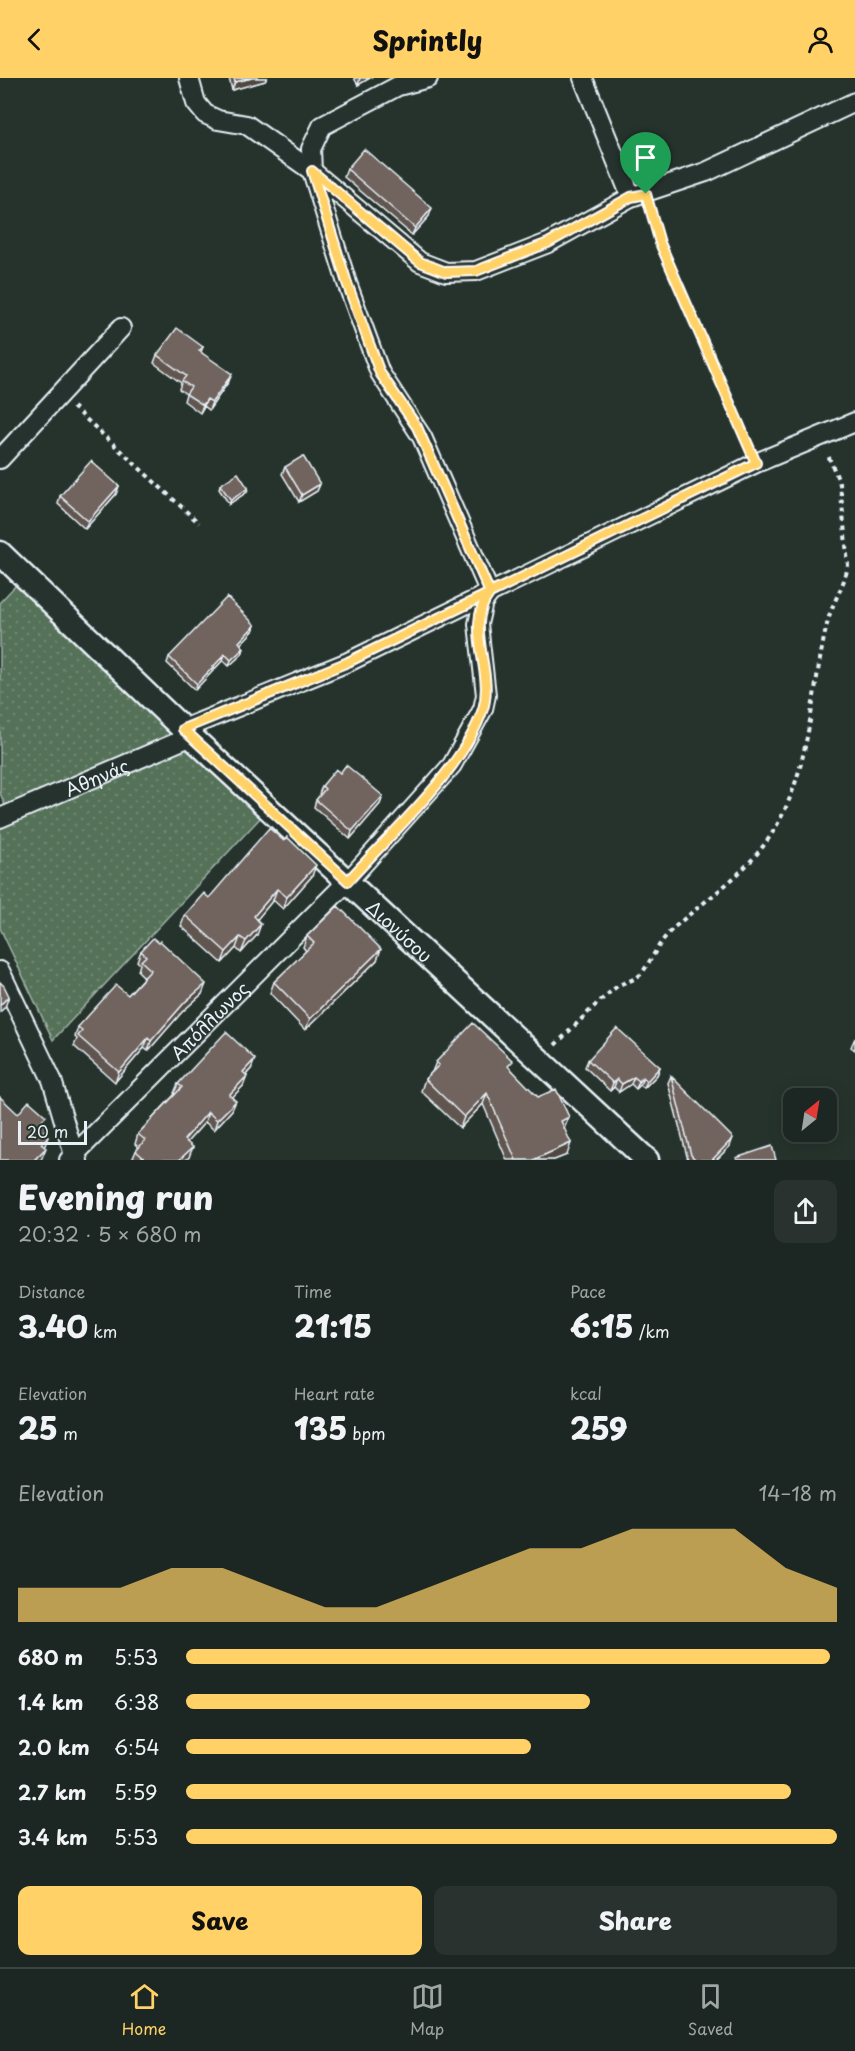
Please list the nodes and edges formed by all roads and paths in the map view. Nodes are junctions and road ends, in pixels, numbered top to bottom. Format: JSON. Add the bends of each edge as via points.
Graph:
{"nodes":[{"id":1,"x":189,"y":78,"type":"edge"},
{"id":2,"x":428,"y":78,"type":"edge"},
{"id":3,"x":583,"y":78,"type":"edge"},
{"id":4,"x":855,"y":102,"type":"edge"},
{"id":5,"x":312,"y":171,"type":"junction"},
{"id":6,"x":639,"y":196,"type":"junction"},
{"id":7,"x":121,"y":328,"type":"dead end"},
{"id":8,"x":59,"y":394,"type":"junction"},
{"id":9,"x":855,"y":422,"type":"edge"},
{"id":10,"x":818,"y":438,"type":"junction"},
{"id":11,"x":0,"y":459,"type":"edge"},
{"id":12,"x":756,"y":463,"type":"junction"},
{"id":13,"x":199,"y":523,"type":"dead end"},
{"id":14,"x":0,"y":552,"type":"edge"},
{"id":15,"x":490,"y":593,"type":"junction"},
{"id":16,"x":188,"y":733,"type":"junction"},
{"id":17,"x":0,"y":818,"type":"edge"},
{"id":18,"x":348,"y":881,"type":"junction"},
{"id":19,"x":0,"y":971,"type":"edge"},
{"id":20,"x":540,"y":1060,"type":"junction"},
{"id":21,"x":74,"y":1158,"type":"edge"},
{"id":22,"x":646,"y":1160,"type":"edge"}],
"edges":[{"from":1,"to":5,"type":"street","via":[[196,103],[205,114],[247,125]]},
{"from":2,"to":5,"type":"street","via":[[398,86],[322,126],[311,148]]},
{"from":3,"to":6,"type":"street"},
{"from":4,"to":6,"type":"street","via":[[706,172]]},
{"from":5,"to":6,"type":"street","via":[[420,262],[446,272],[476,271],[548,243]]},
{"from":5,"to":15,"type":"street","via":[[380,373],[417,427]]},
{"from":6,"to":12,"type":"path"},
{"from":7,"to":8,"type":"street"},
{"from":8,"to":11,"type":"street"},
{"from":8,"to":13,"type":"path"},
{"from":9,"to":10,"type":"street","name":"Αθηνάς"},
{"from":10,"to":12,"type":"street","name":"Αθηνάς"},
{"from":10,"to":20,"type":"path","via":[[840,484],[849,565],[829,619],[799,774],[789,801],[770,837],[735,879],[675,926],[659,943],[641,974],[617,986]]},
{"from":12,"to":15,"type":"street","name":"Αθηνάς"},
{"from":14,"to":16,"type":"street","name":"Διονύσου"},
{"from":15,"to":16,"type":"street","name":"Αθηνάς"},
{"from":15,"to":18,"type":"street","name":"Απόλλωνος","via":[[483,602],[478,624],[486,695],[471,735],[452,765]]},
{"from":16,"to":17,"type":"street","name":"Αθηνάς"},
{"from":16,"to":18,"type":"street","name":"Διονύσου"},
{"from":18,"to":20,"type":"street","name":"Διονύσου"},
{"from":18,"to":21,"type":"street","name":"Απόλλωνος"},
{"from":19,"to":21,"type":"street","via":[[52,1080]]},
{"from":20,"to":22,"type":"street","name":"Διονύσου"}]}
